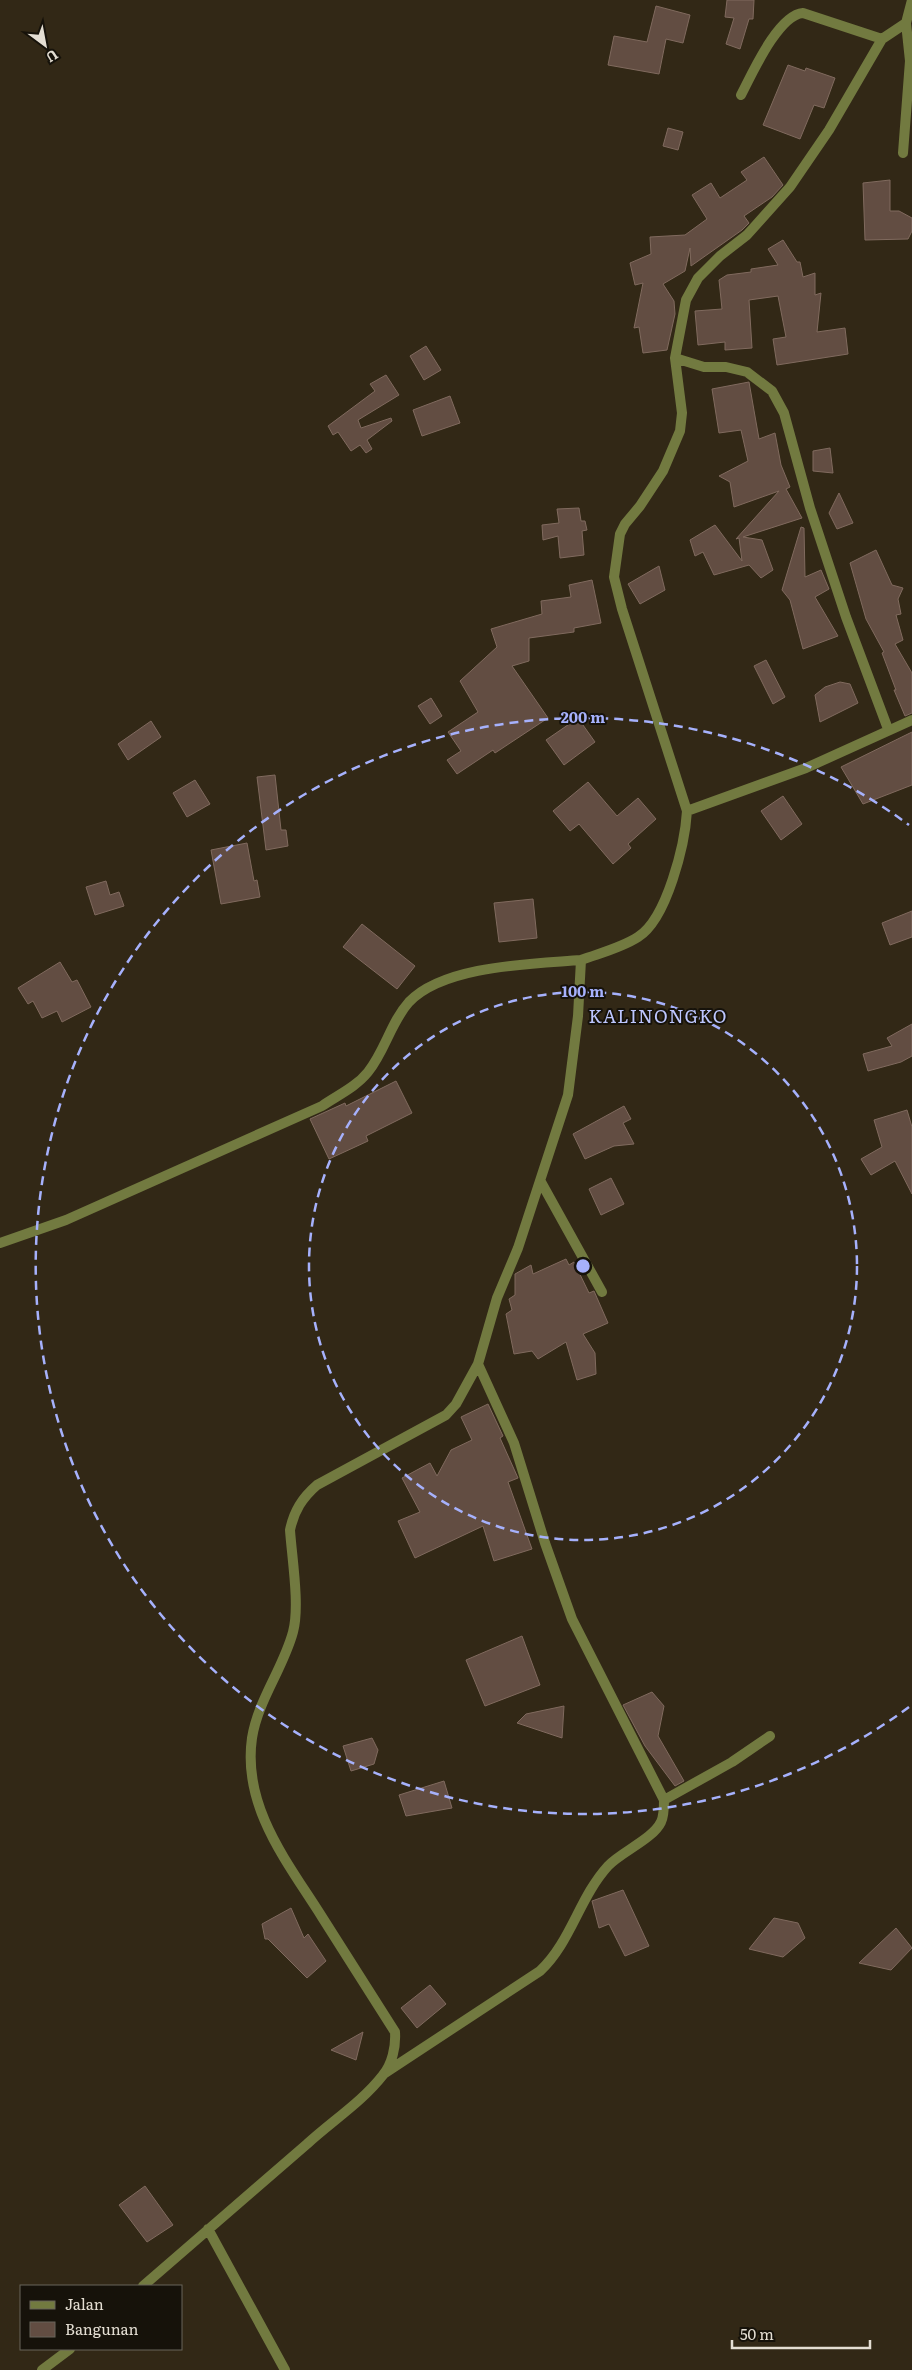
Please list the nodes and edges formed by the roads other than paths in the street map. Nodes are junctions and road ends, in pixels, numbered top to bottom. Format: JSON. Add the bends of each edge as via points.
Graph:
{"nodes":[{"id":1,"x":912,"y":0,"type":"edge"},
{"id":2,"x":906,"y":23,"type":"junction"},
{"id":3,"x":882,"y":39,"type":"junction"},
{"id":4,"x":740,"y":95,"type":"dead end"},
{"id":5,"x":903,"y":153,"type":"dead end"},
{"id":6,"x":675,"y":358,"type":"junction"},
{"id":7,"x":912,"y":720,"type":"edge"},
{"id":8,"x":888,"y":729,"type":"junction"},
{"id":9,"x":687,"y":811,"type":"junction"},
{"id":10,"x":581,"y":960,"type":"junction"},
{"id":11,"x":541,"y":1182,"type":"junction"},
{"id":12,"x":0,"y":1243,"type":"edge"},
{"id":13,"x":602,"y":1292,"type":"dead end"},
{"id":14,"x":478,"y":1364,"type":"junction"},
{"id":15,"x":770,"y":1736,"type":"dead end"},
{"id":16,"x":664,"y":1800,"type":"junction"},
{"id":17,"x":384,"y":2074,"type":"junction"},
{"id":18,"x":208,"y":2229,"type":"junction"},
{"id":19,"x":144,"y":2285,"type":"edge"},
{"id":20,"x":69,"y":2350,"type":"edge"},
{"id":21,"x":42,"y":2370,"type":"edge"},
{"id":22,"x":285,"y":2370,"type":"edge"}],
"edges":[{"from":1,"to":2,"type":"street"},
{"from":2,"to":3,"type":"street"},
{"from":2,"to":5,"type":"street","via":[[910,60]]},
{"from":3,"to":4,"type":"street","via":[[798,13],[782,26]]},
{"from":3,"to":6,"type":"street","via":[[834,123],[790,187],[747,234],[698,278],[686,300]]},
{"from":6,"to":8,"type":"street","via":[[704,367],[726,367],[747,372],[772,391],[784,413],[810,508]]},
{"from":6,"to":9,"type":"street","via":[[682,413],[680,430],[663,471],[622,529],[614,576]]},
{"from":7,"to":8,"type":"street"},
{"from":8,"to":9,"type":"street","via":[[806,768]]},
{"from":9,"to":10,"type":"street","via":[[680,863],[659,913],[648,929],[625,944]]},
{"from":10,"to":11,"type":"street","via":[[568,1095]]},
{"from":10,"to":12,"type":"street","via":[[469,973],[425,989],[409,1003],[368,1072],[356,1084],[322,1106],[66,1220]]},
{"from":11,"to":13,"type":"street"},
{"from":11,"to":14,"type":"street","via":[[497,1298]]},
{"from":14,"to":16,"type":"street","via":[[514,1443],[572,1619]]},
{"from":14,"to":17,"type":"street","via":[[456,1404],[446,1415],[327,1478],[298,1505],[290,1530],[293,1632],[274,1674],[252,1738],[251,1769],[257,1801],[275,1844],[395,2032],[396,2040]]},
{"from":15,"to":16,"type":"street","via":[[732,1762]]},
{"from":16,"to":17,"type":"street","via":[[660,1824],[604,1871],[587,1893],[553,1959],[524,1982]]},
{"from":17,"to":18,"type":"street","via":[[361,2100]]},
{"from":18,"to":19,"type":"street"},
{"from":18,"to":22,"type":"street"},
{"from":20,"to":21,"type":"street"}]}
